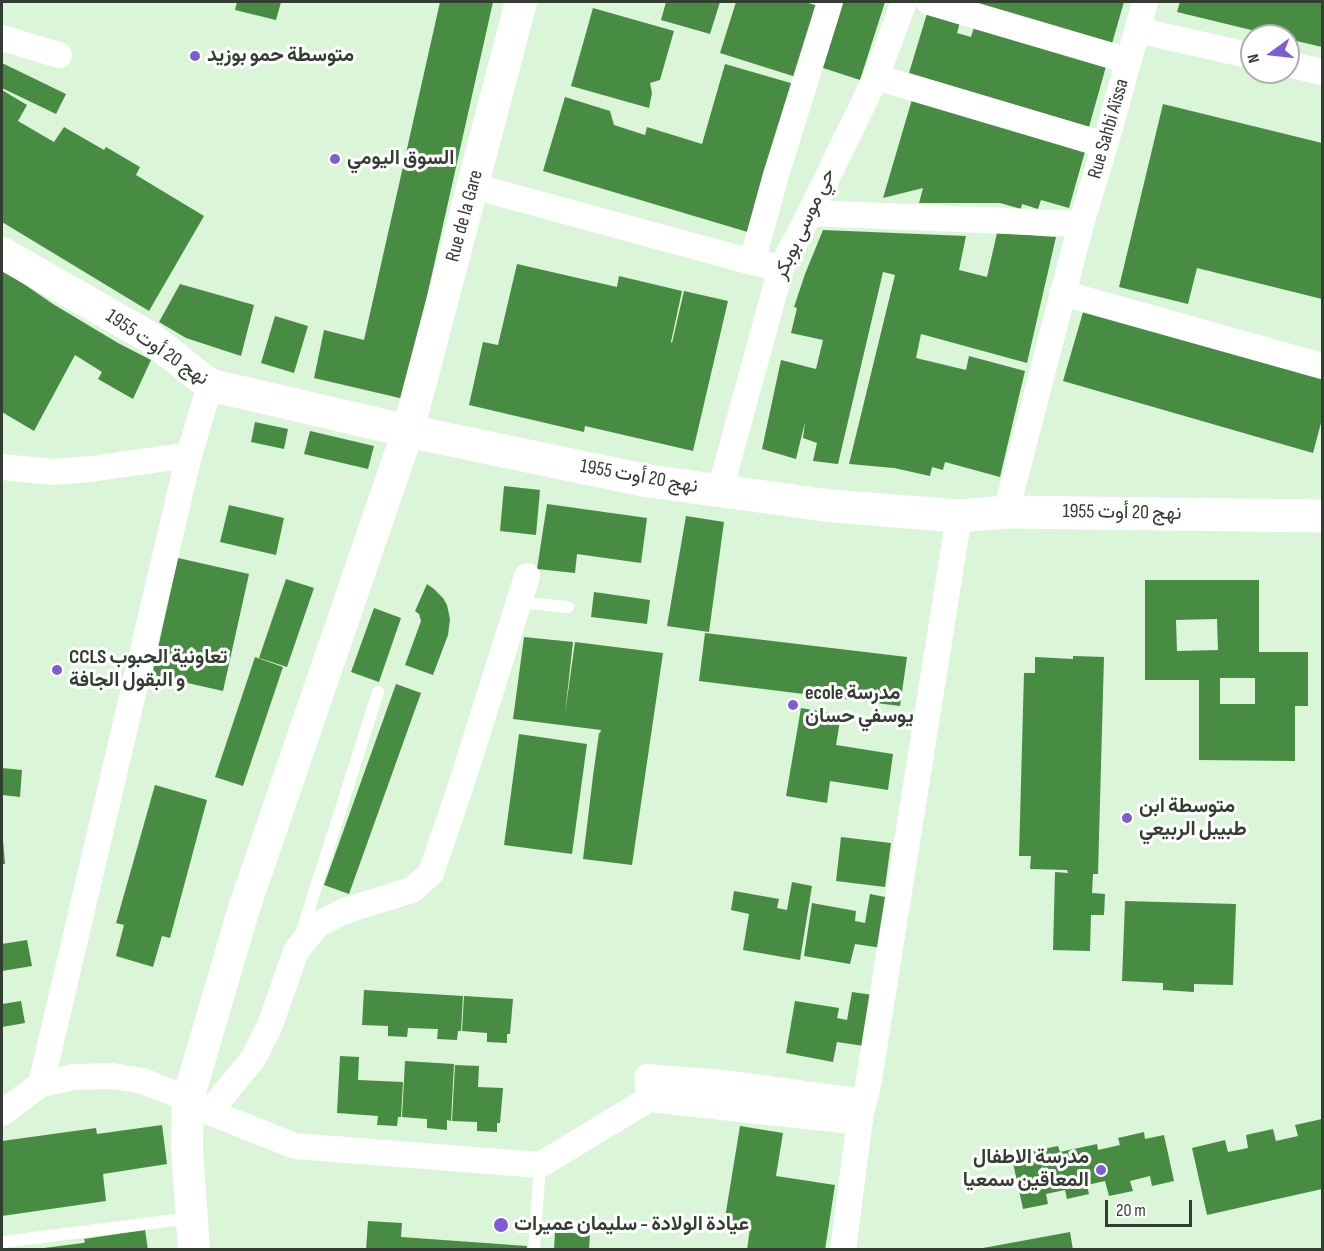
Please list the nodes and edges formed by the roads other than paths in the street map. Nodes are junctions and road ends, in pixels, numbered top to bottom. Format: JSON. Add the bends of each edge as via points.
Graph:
{"nodes":[{"id":1,"x":521,"y":2,"type":"edge"},
{"id":2,"x":830,"y":2,"type":"edge"},
{"id":3,"x":904,"y":2,"type":"edge"},
{"id":4,"x":929,"y":2,"type":"edge"},
{"id":5,"x":1145,"y":2,"type":"edge"},
{"id":6,"x":1137,"y":30,"type":"junction"},
{"id":7,"x":2,"y":38,"type":"edge"},
{"id":8,"x":1240,"y":53,"type":"edge"},
{"id":9,"x":59,"y":55,"type":"dead end"},
{"id":10,"x":1129,"y":61,"type":"junction"},
{"id":11,"x":1300,"y":67,"type":"edge"},
{"id":12,"x":1323,"y":72,"type":"edge"},
{"id":13,"x":876,"y":77,"type":"junction"},
{"id":14,"x":1105,"y":145,"type":"junction"},
{"id":15,"x":473,"y":186,"type":"junction"},
{"id":16,"x":810,"y":213,"type":"junction"},
{"id":17,"x":1081,"y":224,"type":"junction"},
{"id":18,"x":2,"y":253,"type":"edge"},
{"id":19,"x":753,"y":262,"type":"junction"},
{"id":20,"x":781,"y":268,"type":"junction"},
{"id":21,"x":1062,"y":293,"type":"junction"},
{"id":22,"x":1323,"y":366,"type":"edge"},
{"id":23,"x":210,"y":386,"type":"junction"},
{"id":24,"x":408,"y":431,"type":"junction"},
{"id":25,"x":189,"y":455,"type":"junction"},
{"id":26,"x":2,"y":467,"type":"edge"},
{"id":27,"x":720,"y":490,"type":"junction"},
{"id":28,"x":1006,"y":512,"type":"junction"},
{"id":29,"x":959,"y":516,"type":"junction"},
{"id":30,"x":1323,"y":516,"type":"edge"},
{"id":31,"x":527,"y":576,"type":"dead end"},
{"id":32,"x":518,"y":602,"type":"junction"},
{"id":33,"x":568,"y":607,"type":"dead end"},
{"id":34,"x":378,"y":692,"type":"dead end"},
{"id":35,"x":296,"y":951,"type":"junction"},
{"id":36,"x":41,"y":1084,"type":"junction"},
{"id":37,"x":198,"y":1106,"type":"junction"},
{"id":38,"x":862,"y":1112,"type":"junction"},
{"id":39,"x":2,"y":1113,"type":"edge"},
{"id":40,"x":540,"y":1165,"type":"junction"},
{"id":41,"x":174,"y":1220,"type":"dead end"},
{"id":42,"x":2,"y":1242,"type":"edge"},
{"id":43,"x":194,"y":1250,"type":"edge"},
{"id":44,"x":534,"y":1250,"type":"edge"},
{"id":45,"x":843,"y":1250,"type":"edge"}],
"edges":[{"from":1,"to":15,"type":"street","name":"Rue de la Gare"},
{"from":2,"to":19,"type":"street"},
{"from":3,"to":13,"type":"street","name":"حي موسى بوبكر"},
{"from":4,"to":10,"type":"street"},
{"from":5,"to":6,"type":"street","name":"Rue Sahbi Aïssa"},
{"from":6,"to":8,"type":"street"},
{"from":6,"to":10,"type":"street","name":"Rue Sahbi Aïssa"},
{"from":7,"to":9,"type":"street"},
{"from":10,"to":14,"type":"street","name":"Rue Sahbi Aïssa"},
{"from":11,"to":12,"type":"street"},
{"from":13,"to":14,"type":"street"},
{"from":13,"to":16,"type":"street","name":"حي موسى بوبكر"},
{"from":14,"to":17,"type":"street","name":"Rue Sahbi Aïssa"},
{"from":15,"to":19,"type":"street"},
{"from":15,"to":24,"type":"street","name":"Rue de la Gare"},
{"from":16,"to":17,"type":"street"},
{"from":16,"to":20,"type":"street","name":"حي موسى بوبكر"},
{"from":17,"to":21,"type":"street","name":"Rue Sahbi Aïssa"},
{"from":18,"to":23,"type":"street","name":"نهج 20 أوت 1955","via":[[149,337]]},
{"from":19,"to":20,"type":"street"},
{"from":20,"to":27,"type":"street","name":"حي موسى بوبكر"},
{"from":21,"to":22,"type":"street"},
{"from":21,"to":28,"type":"street","name":"Rue Sahbi Aïssa"},
{"from":23,"to":24,"type":"main road","name":"نهج 20 أوت 1955"},
{"from":23,"to":25,"type":"street"},
{"from":24,"to":27,"type":"main road","name":"نهج 20 أوت 1955","via":[[648,481]]},
{"from":24,"to":37,"type":"street","name":"Rue de la Gare","via":[[244,908]]},
{"from":25,"to":26,"type":"street","via":[[52,472]]},
{"from":25,"to":36,"type":"street"},
{"from":27,"to":29,"type":"main road","name":"نهج 20 أوت 1955","via":[[832,506]]},
{"from":28,"to":29,"type":"main road","name":"نهج 20 أوت 1955"},
{"from":28,"to":30,"type":"main road","name":"نهج 20 أوت 1955"},
{"from":29,"to":38,"type":"street"},
{"from":31,"to":32,"type":"street"},
{"from":32,"to":33,"type":"lane"},
{"from":32,"to":35,"type":"street","via":[[431,873],[412,890],[344,911],[317,926]]},
{"from":34,"to":35,"type":"lane"},
{"from":35,"to":37,"type":"street","via":[[270,1025],[253,1059]]},
{"from":36,"to":37,"type":"street","via":[[74,1077],[112,1076],[143,1081]]},
{"from":36,"to":39,"type":"street"},
{"from":37,"to":40,"type":"street","via":[[295,1146]]},
{"from":37,"to":43,"type":"street","name":"Rue de la Gare","via":[[187,1149]]},
{"from":38,"to":40,"type":"street","via":[[649,1099]]},
{"from":38,"to":45,"type":"street"},
{"from":40,"to":44,"type":"lane"},
{"from":41,"to":42,"type":"lane"}]}
